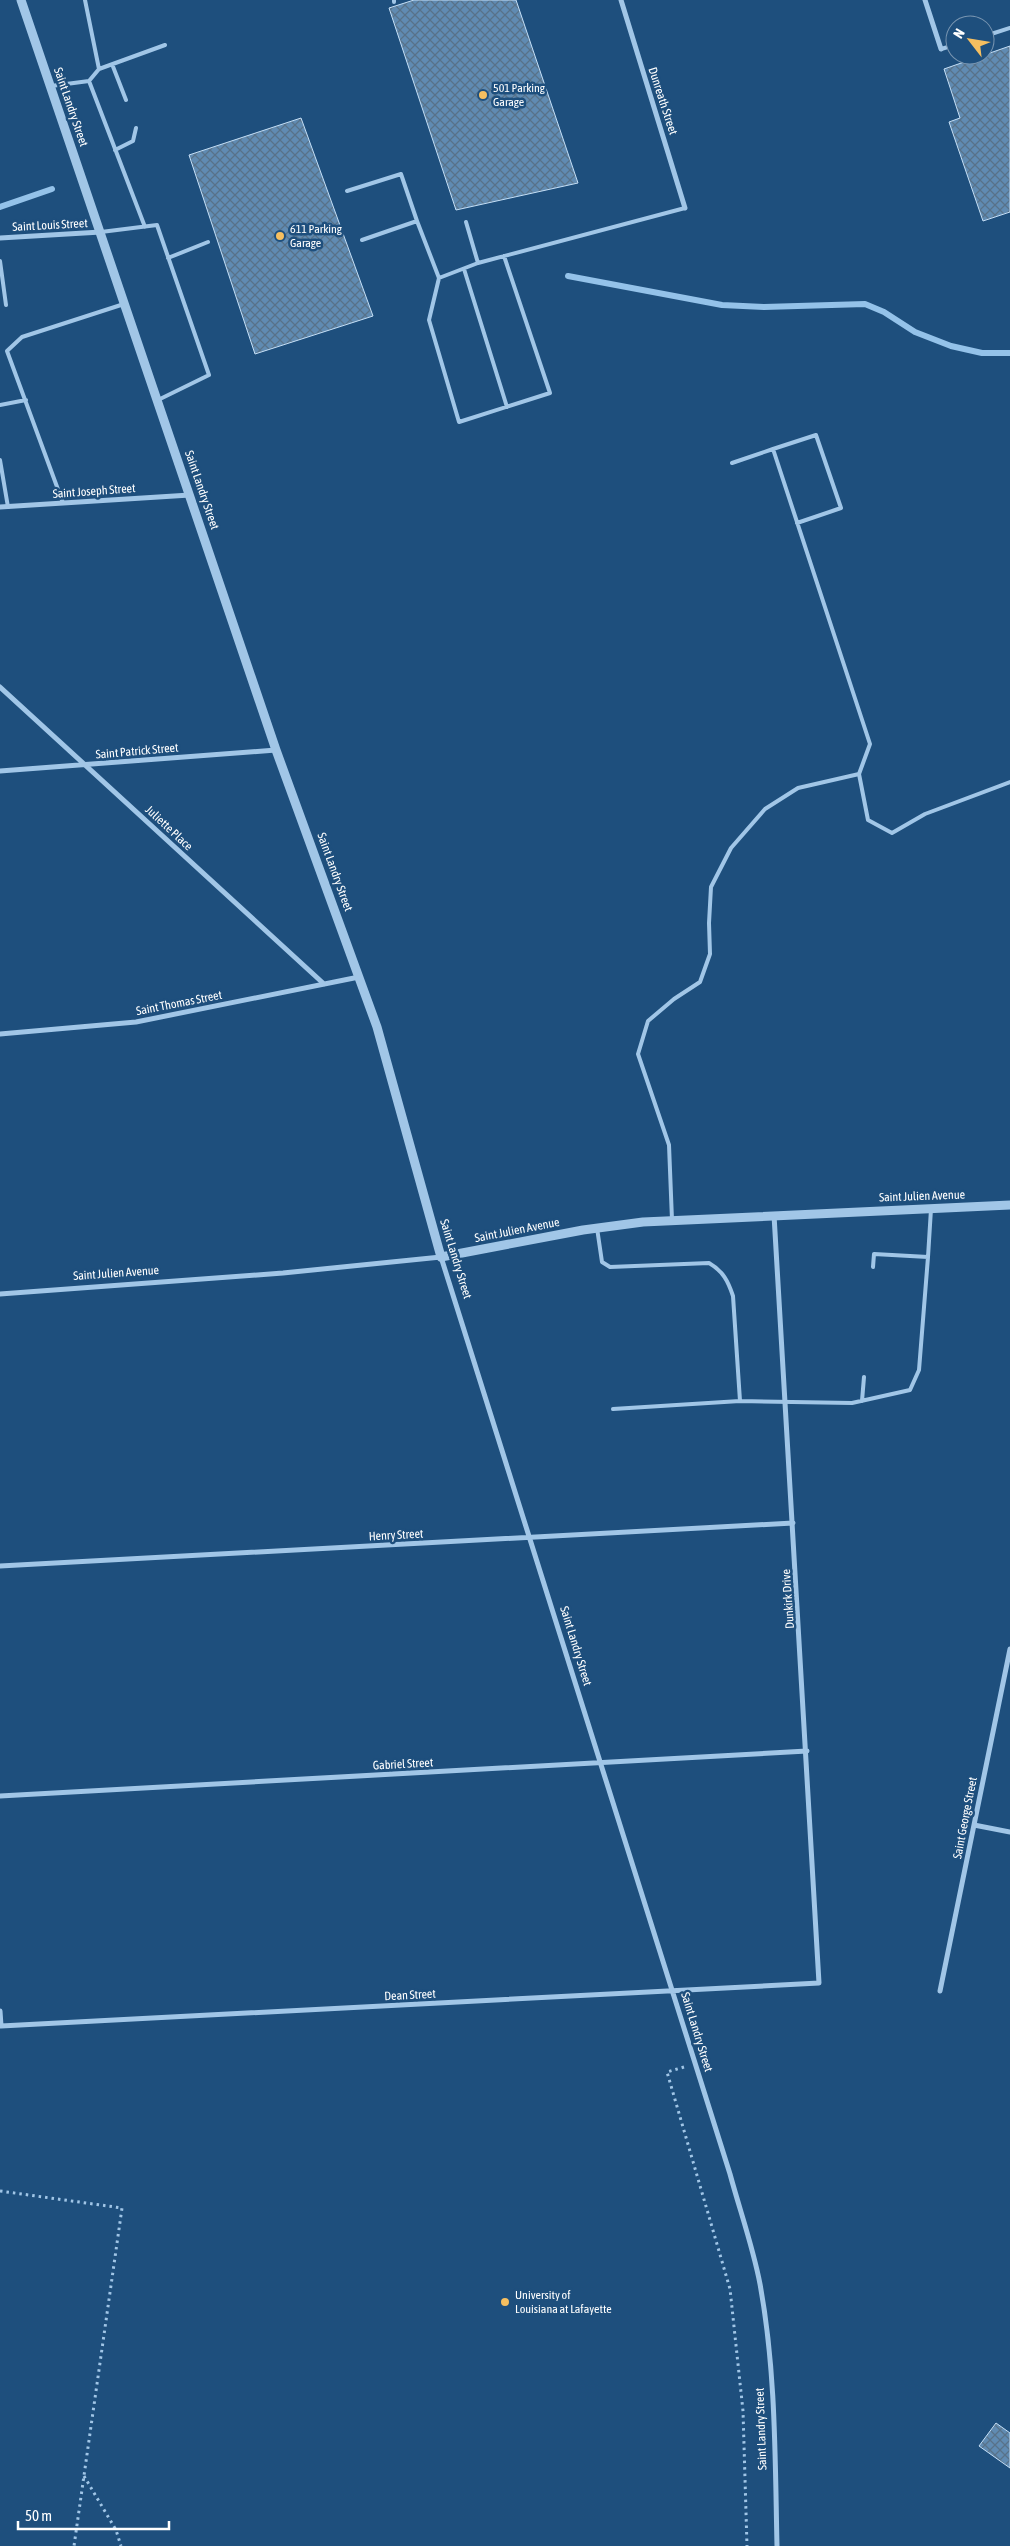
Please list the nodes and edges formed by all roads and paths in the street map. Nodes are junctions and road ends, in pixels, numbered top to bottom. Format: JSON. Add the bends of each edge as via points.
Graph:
{"nodes":[{"id":1,"x":21,"y":0,"type":"edge"},
{"id":2,"x":85,"y":0,"type":"edge"},
{"id":3,"x":621,"y":0,"type":"edge"},
{"id":4,"x":925,"y":0,"type":"edge"},
{"id":5,"x":1010,"y":28,"type":"edge"},
{"id":6,"x":995,"y":33,"type":"edge"},
{"id":7,"x":164,"y":45,"type":"dead end"},
{"id":8,"x":945,"y":49,"type":"edge"},
{"id":9,"x":942,"y":50,"type":"joint"},
{"id":10,"x":112,"y":64,"type":"junction"},
{"id":11,"x":100,"y":68,"type":"junction"},
{"id":12,"x":89,"y":81,"type":"junction"},
{"id":13,"x":50,"y":86,"type":"junction"},
{"id":14,"x":126,"y":100,"type":"dead end"},
{"id":15,"x":136,"y":128,"type":"dead end"},
{"id":16,"x":115,"y":150,"type":"junction"},
{"id":17,"x":347,"y":191,"type":"dead end"},
{"id":18,"x":685,"y":208,"type":"joint"},
{"id":19,"x":417,"y":221,"type":"junction"},
{"id":20,"x":466,"y":222,"type":"dead end"},
{"id":21,"x":145,"y":228,"type":"junction"},
{"id":22,"x":101,"y":232,"type":"junction"},
{"id":23,"x":0,"y":238,"type":"edge"},
{"id":24,"x":362,"y":240,"type":"dead end"},
{"id":25,"x":208,"y":242,"type":"dead end"},
{"id":26,"x":504,"y":256,"type":"junction"},
{"id":27,"x":168,"y":258,"type":"junction"},
{"id":28,"x":0,"y":261,"type":"edge"},
{"id":29,"x":478,"y":263,"type":"junction"},
{"id":30,"x":464,"y":269,"type":"junction"},
{"id":31,"x":439,"y":278,"type":"junction"},
{"id":32,"x":126,"y":304,"type":"junction"},
{"id":33,"x":6,"y":305,"type":"dead end"},
{"id":34,"x":7,"y":351,"type":"junction"},
{"id":35,"x":0,"y":353,"type":"edge"},
{"id":36,"x":26,"y":400,"type":"junction"},
{"id":37,"x":158,"y":400,"type":"junction"},
{"id":38,"x":0,"y":405,"type":"edge"},
{"id":39,"x":507,"y":407,"type":"junction"},
{"id":40,"x":773,"y":449,"type":"junction"},
{"id":41,"x":0,"y":460,"type":"edge"},
{"id":42,"x":732,"y":463,"type":"dead end"},
{"id":43,"x":190,"y":495,"type":"junction"},
{"id":44,"x":63,"y":503,"type":"junction"},
{"id":45,"x":0,"y":507,"type":"edge"},
{"id":46,"x":8,"y":507,"type":"junction"},
{"id":47,"x":797,"y":523,"type":"junction"},
{"id":48,"x":0,"y":687,"type":"edge"},
{"id":49,"x":276,"y":750,"type":"junction"},
{"id":50,"x":86,"y":766,"type":"junction"},
{"id":51,"x":0,"y":771,"type":"edge"},
{"id":52,"x":859,"y":774,"type":"junction"},
{"id":53,"x":1010,"y":782,"type":"edge"},
{"id":54,"x":360,"y":976,"type":"junction"},
{"id":55,"x":324,"y":984,"type":"junction"},
{"id":56,"x":0,"y":1034,"type":"edge"},
{"id":57,"x":1010,"y":1205,"type":"edge"},
{"id":58,"x":931,"y":1209,"type":"junction"},
{"id":59,"x":774,"y":1214,"type":"junction"},
{"id":60,"x":672,"y":1220,"type":"junction"},
{"id":61,"x":597,"y":1228,"type":"junction"},
{"id":62,"x":441,"y":1257,"type":"junction"},
{"id":63,"x":928,"y":1257,"type":"junction"},
{"id":64,"x":873,"y":1266,"type":"dead end"},
{"id":65,"x":0,"y":1294,"type":"edge"},
{"id":66,"x":864,"y":1377,"type":"dead end"},
{"id":67,"x":786,"y":1400,"type":"junction"},
{"id":68,"x":740,"y":1401,"type":"junction"},
{"id":69,"x":862,"y":1401,"type":"junction"},
{"id":70,"x":613,"y":1409,"type":"dead end"},
{"id":71,"x":793,"y":1523,"type":"junction"},
{"id":72,"x":530,"y":1538,"type":"junction"},
{"id":73,"x":0,"y":1566,"type":"edge"},
{"id":74,"x":1010,"y":1649,"type":"edge"},
{"id":75,"x":807,"y":1751,"type":"junction"},
{"id":76,"x":600,"y":1763,"type":"junction"},
{"id":77,"x":0,"y":1796,"type":"edge"},
{"id":78,"x":974,"y":1825,"type":"junction"},
{"id":79,"x":1010,"y":1832,"type":"edge"},
{"id":80,"x":820,"y":1983,"type":"joint"},
{"id":81,"x":672,"y":1990,"type":"junction"},
{"id":82,"x":940,"y":1991,"type":"dead end"},
{"id":83,"x":0,"y":2011,"type":"edge"},
{"id":84,"x":694,"y":2064,"type":"junction"},
{"id":85,"x":0,"y":2191,"type":"edge"},
{"id":86,"x":84,"y":2476,"type":"junction"},
{"id":87,"x":74,"y":2546,"type":"edge"},
{"id":88,"x":121,"y":2546,"type":"edge"},
{"id":89,"x":747,"y":2546,"type":"edge"},
{"id":90,"x":777,"y":2546,"type":"edge"}],
"edges":[{"from":1,"to":13,"type":"street","name":"Saint Landry Street"},
{"from":2,"to":11,"type":"lane"},
{"from":3,"to":18,"type":"street","name":"Dunreath Street"},
{"from":4,"to":9,"type":"street"},
{"from":5,"to":6,"type":"lane"},
{"from":7,"to":10,"type":"lane"},
{"from":8,"to":9,"type":"lane"},
{"from":10,"to":11,"type":"lane"},
{"from":10,"to":14,"type":"lane"},
{"from":11,"to":12,"type":"lane"},
{"from":12,"to":13,"type":"lane"},
{"from":12,"to":16,"type":"lane"},
{"from":13,"to":22,"type":"street","name":"Saint Landry Street"},
{"from":15,"to":16,"type":"lane","via":[[133,141]]},
{"from":16,"to":21,"type":"lane"},
{"from":17,"to":19,"type":"lane","via":[[401,174]]},
{"from":18,"to":26,"type":"lane"},
{"from":19,"to":24,"type":"lane"},
{"from":19,"to":31,"type":"lane"},
{"from":20,"to":29,"type":"lane"},
{"from":21,"to":22,"type":"lane"},
{"from":21,"to":27,"type":"lane","via":[[157,225]]},
{"from":22,"to":23,"type":"street","name":"Saint Louis Street"},
{"from":22,"to":32,"type":"street","name":"Saint Landry Street"},
{"from":25,"to":27,"type":"lane"},
{"from":26,"to":29,"type":"lane"},
{"from":26,"to":39,"type":"lane","via":[[550,393]]},
{"from":27,"to":37,"type":"lane","via":[[209,375]]},
{"from":28,"to":33,"type":"lane"},
{"from":29,"to":30,"type":"lane"},
{"from":30,"to":31,"type":"lane"},
{"from":30,"to":39,"type":"lane"},
{"from":31,"to":39,"type":"lane","via":[[429,320],[459,422]]},
{"from":32,"to":34,"type":"lane","via":[[22,337]]},
{"from":32,"to":37,"type":"street","name":"Saint Landry Street"},
{"from":34,"to":35,"type":"lane"},
{"from":34,"to":36,"type":"lane"},
{"from":36,"to":38,"type":"lane"},
{"from":36,"to":44,"type":"lane"},
{"from":37,"to":43,"type":"street","name":"Saint Landry Street"},
{"from":40,"to":42,"type":"lane"},
{"from":40,"to":47,"type":"lane"},
{"from":40,"to":47,"type":"lane","via":[[816,435],[841,508]]},
{"from":41,"to":46,"type":"lane"},
{"from":43,"to":44,"type":"street","name":"Saint Joseph Street"},
{"from":43,"to":49,"type":"street","name":"Saint Landry Street"},
{"from":44,"to":46,"type":"street","name":"Saint Joseph Street"},
{"from":45,"to":46,"type":"street","name":"Saint Joseph Street"},
{"from":47,"to":52,"type":"lane","via":[[870,744]]},
{"from":48,"to":50,"type":"street","name":"Juliette Place"},
{"from":49,"to":50,"type":"street","name":"Saint Patrick Street"},
{"from":49,"to":54,"type":"street","name":"Saint Landry Street"},
{"from":50,"to":51,"type":"street","name":"Saint Patrick Street"},
{"from":50,"to":55,"type":"street","name":"Juliette Place"},
{"from":52,"to":53,"type":"lane","via":[[868,820],[892,833],[925,814]]},
{"from":52,"to":60,"type":"lane","via":[[798,788],[765,809],[731,848],[711,887],[710,954],[700,982],[648,1021],[638,1054],[669,1145]]},
{"from":54,"to":55,"type":"street","name":"Saint Thomas Street"},
{"from":54,"to":62,"type":"street","name":"Saint Landry Street","via":[[397,1092]]},
{"from":55,"to":56,"type":"street","name":"Saint Thomas Street","via":[[136,1022]]},
{"from":57,"to":58,"type":"street","name":"Saint Julien Avenue"},
{"from":58,"to":59,"type":"street","name":"Saint Julien Avenue"},
{"from":58,"to":63,"type":"lane"},
{"from":59,"to":60,"type":"street","name":"Saint Julien Avenue"},
{"from":59,"to":67,"type":"street","name":"Dunkirk Drive"},
{"from":60,"to":61,"type":"street","name":"Saint Julien Avenue"},
{"from":61,"to":62,"type":"street","name":"Saint Julien Avenue"},
{"from":61,"to":68,"type":"lane","via":[[602,1262],[610,1266],[709,1263],[720,1269],[733,1296]]},
{"from":62,"to":65,"type":"street","name":"Saint Julien Avenue","via":[[283,1273]]},
{"from":62,"to":72,"type":"street","name":"Saint Landry Street"},
{"from":63,"to":64,"type":"lane","via":[[874,1254]]},
{"from":63,"to":69,"type":"lane","via":[[919,1370],[910,1390]]},
{"from":66,"to":69,"type":"lane"},
{"from":67,"to":68,"type":"lane"},
{"from":67,"to":69,"type":"lane"},
{"from":67,"to":71,"type":"street","name":"Dunkirk Drive"},
{"from":68,"to":70,"type":"lane"},
{"from":71,"to":72,"type":"street","name":"Henry Street"},
{"from":71,"to":75,"type":"street","name":"Dunkirk Drive"},
{"from":72,"to":73,"type":"street","name":"Henry Street"},
{"from":72,"to":76,"type":"street","name":"Saint Landry Street"},
{"from":74,"to":78,"type":"street","name":"Saint George Street"},
{"from":75,"to":76,"type":"street","name":"Gabriel Street"},
{"from":75,"to":80,"type":"street","name":"Dunkirk Drive"},
{"from":76,"to":77,"type":"street","name":"Gabriel Street"},
{"from":76,"to":81,"type":"street","name":"Saint Landry Street"},
{"from":78,"to":79,"type":"street"},
{"from":78,"to":82,"type":"street","name":"Saint George Street"},
{"from":80,"to":81,"type":"street","name":"Dean Street"},
{"from":81,"to":83,"type":"street","name":"Dean Street","via":[[2,2026]]},
{"from":81,"to":84,"type":"street","name":"Saint Landry Street"},
{"from":84,"to":89,"type":"path","via":[[667,2072],[730,2289],[743,2411]]},
{"from":84,"to":90,"type":"street","name":"Saint Landry Street","via":[[730,2174],[760,2283],[774,2410]]},
{"from":85,"to":86,"type":"path","via":[[122,2208]]},
{"from":86,"to":87,"type":"path"},
{"from":86,"to":88,"type":"path","via":[[116,2530]]}]}
